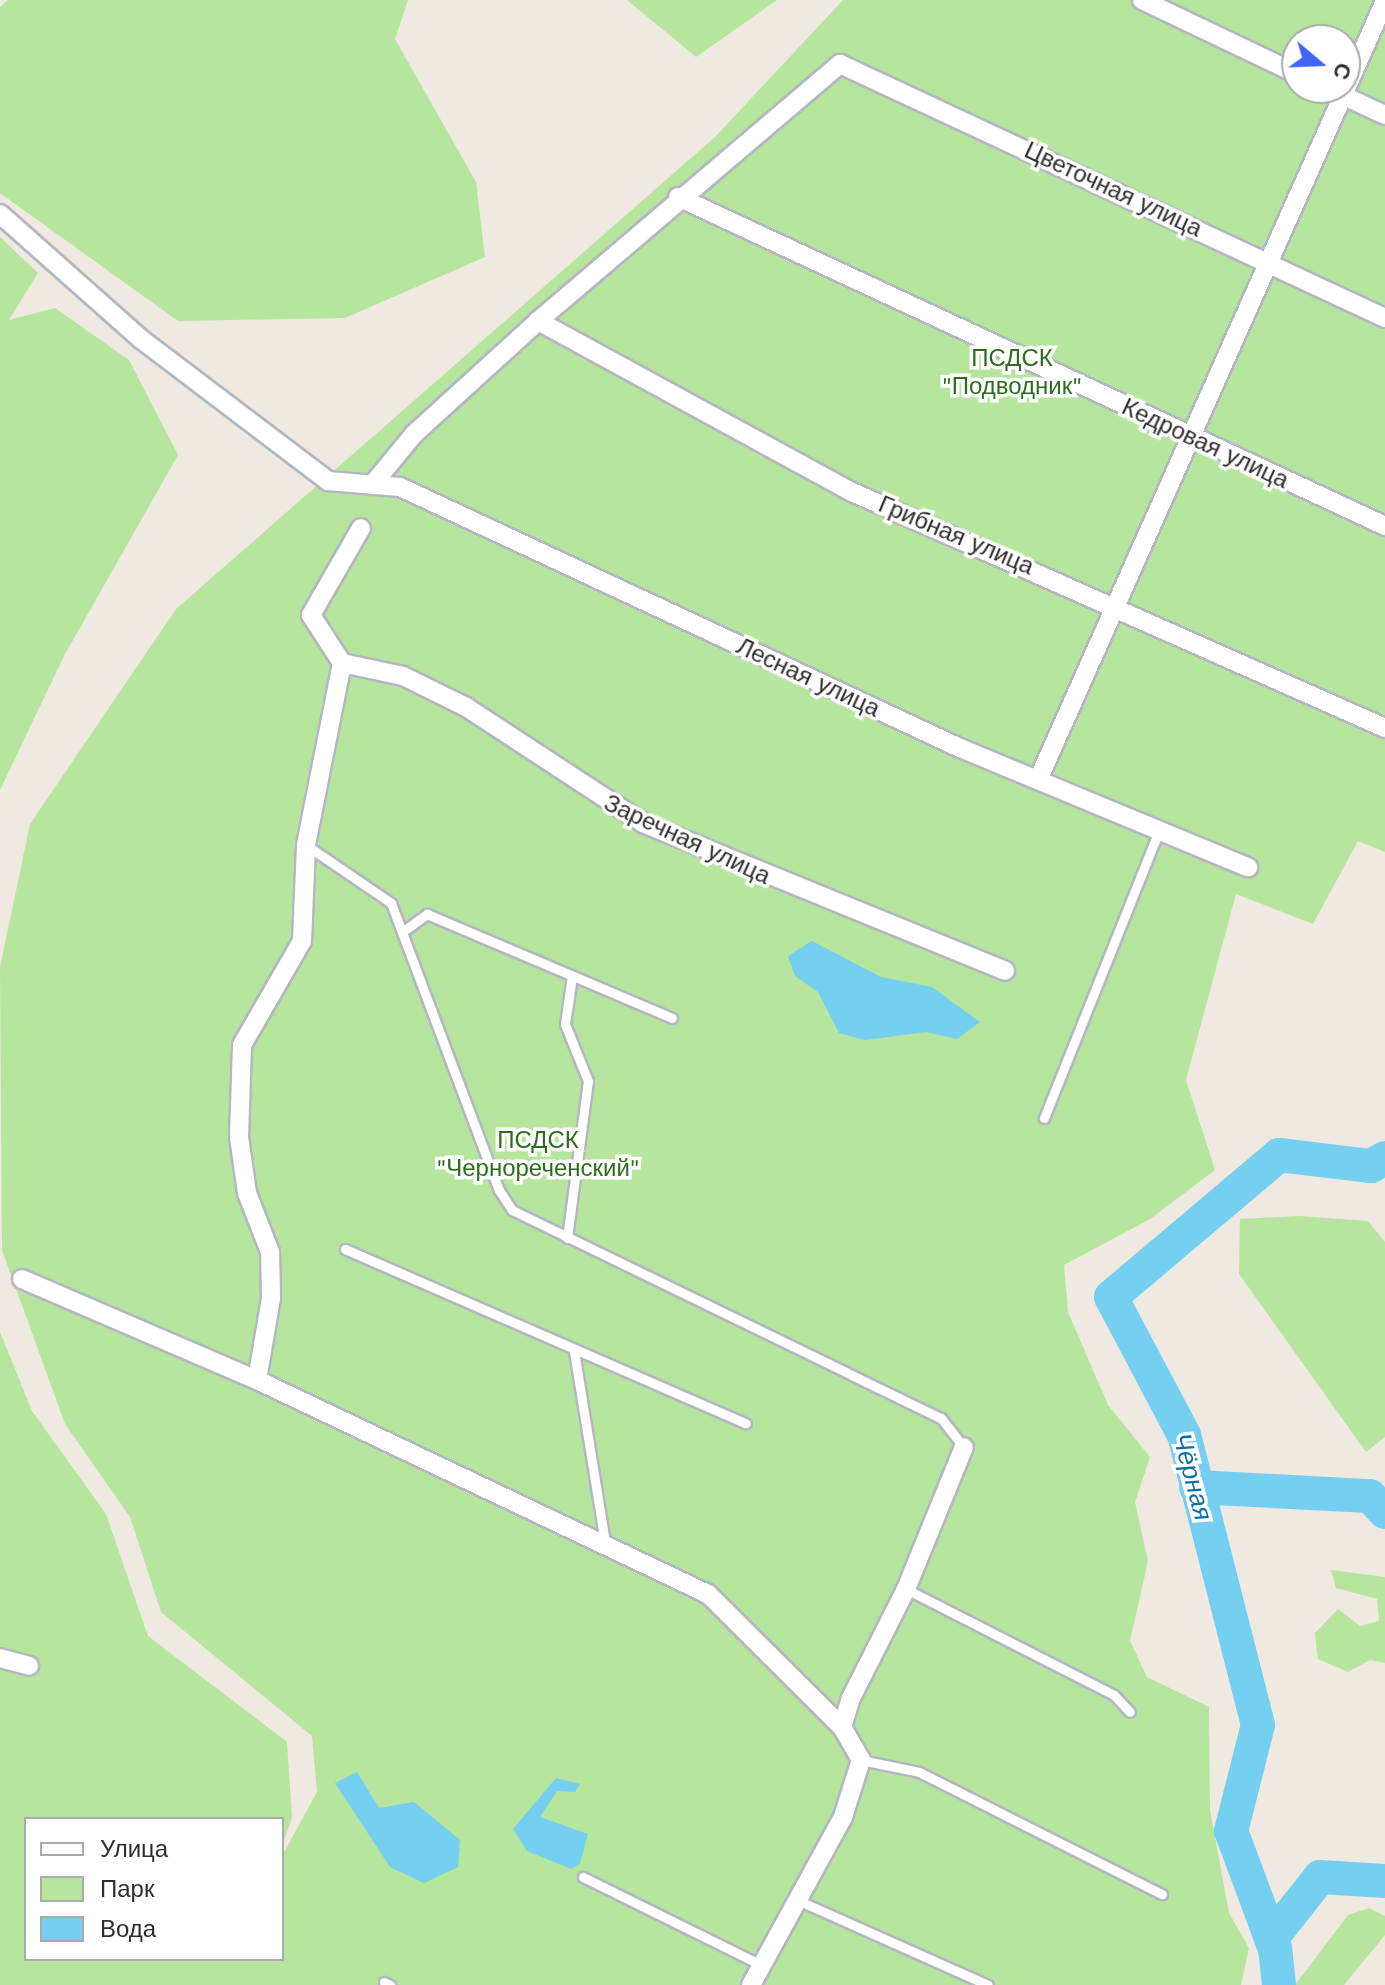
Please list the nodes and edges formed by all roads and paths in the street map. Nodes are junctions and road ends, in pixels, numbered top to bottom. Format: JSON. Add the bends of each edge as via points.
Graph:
{"nodes":[{"id":1,"x":1142,"y":0,"type":"edge"},
{"id":2,"x":1385,"y":1,"type":"edge"},
{"id":3,"x":1361,"y":46,"type":"edge"},
{"id":4,"x":1281,"y":66,"type":"edge"},
{"id":5,"x":1331,"y":104,"type":"edge"},
{"id":6,"x":1361,"y":104,"type":"edge"},
{"id":7,"x":1385,"y":115,"type":"edge"},
{"id":8,"x":678,"y":197,"type":"junction"},
{"id":9,"x":0,"y":214,"type":"edge"},
{"id":10,"x":1271,"y":263,"type":"junction"},
{"id":11,"x":1385,"y":318,"type":"edge"},
{"id":12,"x":538,"y":321,"type":"junction"},
{"id":13,"x":1194,"y":439,"type":"junction"},
{"id":14,"x":372,"y":485,"type":"junction"},
{"id":15,"x":1385,"y":526,"type":"edge"},
{"id":16,"x":361,"y":528,"type":"dead end"},
{"id":17,"x":1116,"y":603,"type":"junction"},
{"id":18,"x":342,"y":663,"type":"junction"},
{"id":19,"x":1385,"y":728,"type":"edge"},
{"id":20,"x":1038,"y":780,"type":"junction"},
{"id":21,"x":1159,"y":830,"type":"junction"},
{"id":22,"x":306,"y":845,"type":"junction"},
{"id":23,"x":1248,"y":867,"type":"dead end"},
{"id":24,"x":402,"y":932,"type":"junction"},
{"id":25,"x":1005,"y":971,"type":"dead end"},
{"id":26,"x":572,"y":976,"type":"junction"},
{"id":27,"x":672,"y":1018,"type":"dead end"},
{"id":28,"x":1044,"y":1118,"type":"dead end"},
{"id":29,"x":567,"y":1238,"type":"junction"},
{"id":30,"x":345,"y":1249,"type":"dead end"},
{"id":31,"x":22,"y":1279,"type":"dead end"},
{"id":32,"x":574,"y":1351,"type":"junction"},
{"id":33,"x":257,"y":1380,"type":"junction"},
{"id":34,"x":746,"y":1423,"type":"dead end"},
{"id":35,"x":964,"y":1447,"type":"joint"},
{"id":36,"x":605,"y":1543,"type":"junction"},
{"id":37,"x":906,"y":1589,"type":"junction"},
{"id":38,"x":0,"y":1658,"type":"edge"},
{"id":39,"x":29,"y":1666,"type":"dead end"},
{"id":40,"x":1130,"y":1712,"type":"dead end"},
{"id":41,"x":842,"y":1727,"type":"junction"},
{"id":42,"x":861,"y":1760,"type":"junction"},
{"id":43,"x":583,"y":1877,"type":"dead end"},
{"id":44,"x":1162,"y":1894,"type":"dead end"},
{"id":45,"x":795,"y":1899,"type":"junction"},
{"id":46,"x":759,"y":1964,"type":"junction"},
{"id":47,"x":751,"y":1985,"type":"edge"},
{"id":48,"x":988,"y":1985,"type":"edge"}],
"edges":[{"from":1,"to":4,"type":"street"},
{"from":2,"to":3,"type":"street"},
{"from":5,"to":10,"type":"street"},
{"from":6,"to":7,"type":"street"},
{"from":8,"to":10,"type":"street","name":"Цветочная улица","via":[[840,64]]},
{"from":8,"to":12,"type":"street"},
{"from":8,"to":13,"type":"street","name":"Кедровая улица"},
{"from":9,"to":14,"type":"street","name":"Лесная улица","via":[[141,339],[299,461],[328,481]]},
{"from":10,"to":11,"type":"street","name":"Цветочная улица"},
{"from":10,"to":13,"type":"street"},
{"from":12,"to":14,"type":"street","via":[[414,434]]},
{"from":12,"to":17,"type":"street","name":"Грибная улица","via":[[852,492]]},
{"from":13,"to":15,"type":"street","name":"Кедровая улица"},
{"from":13,"to":17,"type":"street"},
{"from":14,"to":20,"type":"street","name":"Лесная улица","via":[[400,487]]},
{"from":16,"to":18,"type":"street","via":[[311,615]]},
{"from":17,"to":19,"type":"street","name":"Грибная улица"},
{"from":17,"to":20,"type":"street"},
{"from":18,"to":22,"type":"street"},
{"from":18,"to":25,"type":"street","name":"Заречная улица","via":[[403,676],[466,707],[600,802],[657,830]]},
{"from":20,"to":21,"type":"street","name":"Лесная улица"},
{"from":21,"to":23,"type":"street","name":"Лесная улица"},
{"from":21,"to":28,"type":"lane"},
{"from":22,"to":24,"type":"lane","via":[[391,903]]},
{"from":22,"to":33,"type":"street","via":[[302,941],[242,1045],[236,1095],[247,1193],[270,1252],[271,1298]]},
{"from":24,"to":26,"type":"lane","via":[[427,914]]},
{"from":24,"to":29,"type":"lane","via":[[499,1190],[512,1210]]},
{"from":26,"to":27,"type":"lane"},
{"from":26,"to":29,"type":"lane","via":[[565,1024],[588,1081]]},
{"from":29,"to":35,"type":"lane","via":[[928,1411],[958,1432]]},
{"from":30,"to":32,"type":"lane"},
{"from":31,"to":33,"type":"street"},
{"from":32,"to":34,"type":"lane"},
{"from":32,"to":36,"type":"lane"},
{"from":33,"to":36,"type":"street"},
{"from":35,"to":37,"type":"street"},
{"from":36,"to":41,"type":"street","via":[[708,1594]]},
{"from":37,"to":40,"type":"lane","via":[[1114,1695]]},
{"from":37,"to":41,"type":"street","via":[[864,1665]]},
{"from":38,"to":39,"type":"street"},
{"from":41,"to":42,"type":"street"},
{"from":42,"to":44,"type":"lane","via":[[919,1772]]},
{"from":42,"to":45,"type":"street","via":[[843,1817]]},
{"from":43,"to":46,"type":"lane"},
{"from":45,"to":46,"type":"street"},
{"from":45,"to":48,"type":"lane"},
{"from":46,"to":47,"type":"street"}]}
